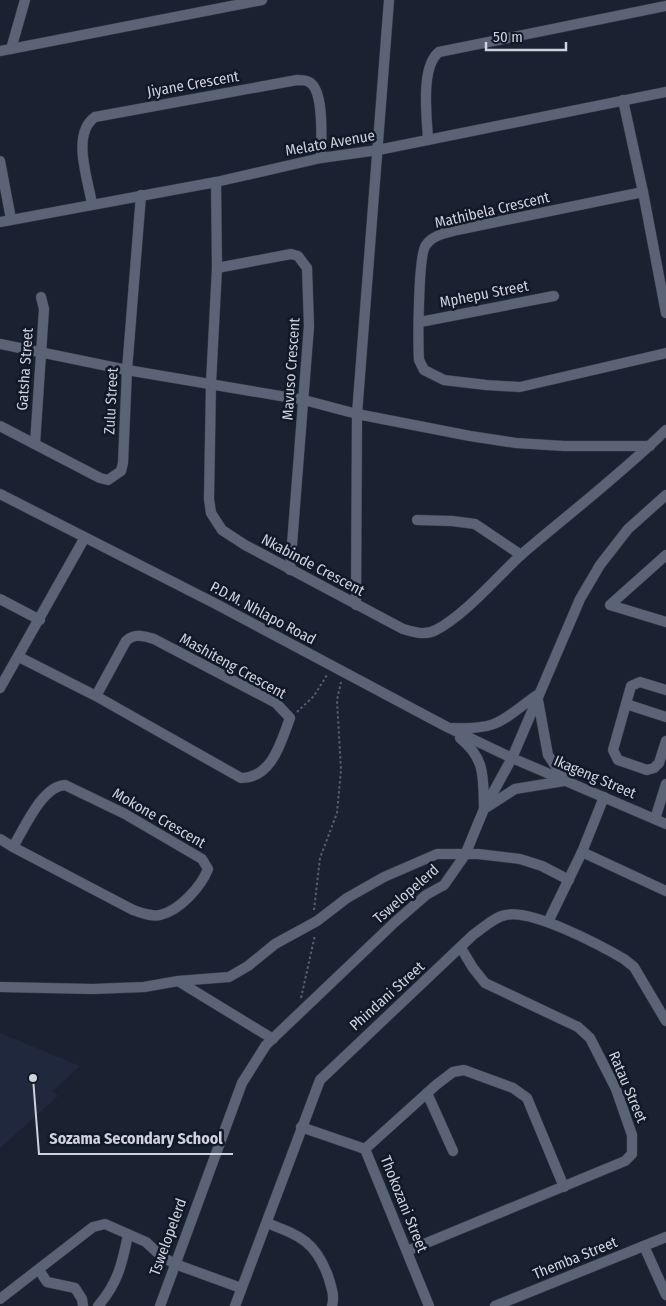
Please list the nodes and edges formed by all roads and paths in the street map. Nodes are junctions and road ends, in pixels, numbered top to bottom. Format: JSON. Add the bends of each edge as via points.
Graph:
{"nodes":[{"id":1,"x":26,"y":0,"type":"edge"},
{"id":2,"x":262,"y":0,"type":"edge"},
{"id":3,"x":389,"y":0,"type":"edge"},
{"id":4,"x":236,"y":3,"type":"edge"},
{"id":5,"x":666,"y":6,"type":"edge"},
{"id":6,"x":11,"y":49,"type":"junction"},
{"id":7,"x":0,"y":51,"type":"edge"},
{"id":8,"x":666,"y":92,"type":"edge"},
{"id":9,"x":623,"y":100,"type":"junction"},
{"id":10,"x":428,"y":140,"type":"junction"},
{"id":11,"x":378,"y":150,"type":"junction"},
{"id":12,"x":321,"y":158,"type":"junction"},
{"id":13,"x":0,"y":161,"type":"edge"},
{"id":14,"x":216,"y":182,"type":"junction"},
{"id":15,"x":643,"y":192,"type":"junction"},
{"id":16,"x":140,"y":195,"type":"junction"},
{"id":17,"x":92,"y":204,"type":"junction"},
{"id":18,"x":11,"y":220,"type":"junction"},
{"id":19,"x":0,"y":222,"type":"edge"},
{"id":20,"x":217,"y":268,"type":"junction"},
{"id":21,"x":554,"y":296,"type":"dead end"},
{"id":22,"x":40,"y":297,"type":"dead end"},
{"id":23,"x":666,"y":313,"type":"edge"},
{"id":24,"x":420,"y":322,"type":"junction"},
{"id":25,"x":0,"y":344,"type":"edge"},
{"id":26,"x":41,"y":351,"type":"junction"},
{"id":27,"x":666,"y":354,"type":"edge"},
{"id":28,"x":127,"y":370,"type":"junction"},
{"id":29,"x":211,"y":384,"type":"junction"},
{"id":30,"x":304,"y":400,"type":"junction"},
{"id":31,"x":357,"y":414,"type":"junction"},
{"id":32,"x":0,"y":426,"type":"edge"},
{"id":33,"x":666,"y":430,"type":"edge"},
{"id":34,"x":35,"y":444,"type":"junction"},
{"id":35,"x":650,"y":446,"type":"junction"},
{"id":36,"x":0,"y":494,"type":"edge"},
{"id":37,"x":666,"y":496,"type":"edge"},
{"id":38,"x":417,"y":520,"type":"dead end"},
{"id":39,"x":84,"y":539,"type":"junction"},
{"id":40,"x":521,"y":555,"type":"junction"},
{"id":41,"x":666,"y":555,"type":"edge"},
{"id":42,"x":290,"y":570,"type":"junction"},
{"id":43,"x":0,"y":599,"type":"edge"},
{"id":44,"x":356,"y":605,"type":"junction"},
{"id":45,"x":40,"y":620,"type":"junction"},
{"id":46,"x":666,"y":622,"type":"edge"},
{"id":47,"x":19,"y":657,"type":"junction"},
{"id":48,"x":332,"y":667,"type":"junction"},
{"id":49,"x":343,"y":672,"type":"junction"},
{"id":50,"x":0,"y":688,"type":"edge"},
{"id":51,"x":666,"y":690,"type":"edge"},
{"id":52,"x":537,"y":695,"type":"junction"},
{"id":53,"x":96,"y":696,"type":"junction"},
{"id":54,"x":626,"y":704,"type":"junction"},
{"id":55,"x":666,"y":717,"type":"edge"},
{"id":56,"x":290,"y":718,"type":"junction"},
{"id":57,"x":447,"y":727,"type":"junction"},
{"id":58,"x":666,"y":741,"type":"edge"},
{"id":59,"x":512,"y":758,"type":"junction"},
{"id":60,"x":565,"y":780,"type":"junction"},
{"id":61,"x":666,"y":784,"type":"edge"},
{"id":62,"x":604,"y":797,"type":"junction"},
{"id":63,"x":484,"y":809,"type":"junction"},
{"id":64,"x":655,"y":819,"type":"junction"},
{"id":65,"x":666,"y":824,"type":"edge"},
{"id":66,"x":0,"y":839,"type":"edge"},
{"id":67,"x":13,"y":847,"type":"junction"},
{"id":68,"x":582,"y":852,"type":"junction"},
{"id":69,"x":465,"y":855,"type":"junction"},
{"id":70,"x":569,"y":880,"type":"junction"},
{"id":71,"x":666,"y":891,"type":"edge"},
{"id":72,"x":317,"y":921,"type":"junction"},
{"id":73,"x":548,"y":922,"type":"junction"},
{"id":74,"x":462,"y":948,"type":"junction"},
{"id":75,"x":178,"y":981,"type":"junction"},
{"id":76,"x":0,"y":988,"type":"edge"},
{"id":77,"x":302,"y":1012,"type":"junction"},
{"id":78,"x":666,"y":1021,"type":"edge"},
{"id":79,"x":273,"y":1038,"type":"junction"},
{"id":80,"x":426,"y":1093,"type":"junction"},
{"id":81,"x":301,"y":1127,"type":"junction"},
{"id":82,"x":365,"y":1149,"type":"junction"},
{"id":83,"x":453,"y":1151,"type":"dead end"},
{"id":84,"x":564,"y":1187,"type":"junction"},
{"id":85,"x":267,"y":1223,"type":"junction"},
{"id":86,"x":128,"y":1235,"type":"junction"},
{"id":87,"x":666,"y":1236,"type":"edge"},
{"id":88,"x":644,"y":1246,"type":"junction"},
{"id":89,"x":406,"y":1251,"type":"junction"},
{"id":90,"x":174,"y":1264,"type":"junction"},
{"id":91,"x":39,"y":1270,"type":"junction"},
{"id":92,"x":241,"y":1288,"type":"junction"},
{"id":93,"x":666,"y":1295,"type":"edge"},
{"id":94,"x":0,"y":1299,"type":"edge"},
{"id":95,"x":83,"y":1306,"type":"edge"},
{"id":96,"x":98,"y":1306,"type":"edge"},
{"id":97,"x":160,"y":1306,"type":"edge"},
{"id":98,"x":235,"y":1306,"type":"edge"},
{"id":99,"x":332,"y":1306,"type":"edge"},
{"id":100,"x":429,"y":1306,"type":"edge"},
{"id":101,"x":495,"y":1306,"type":"edge"}],
"edges":[{"from":1,"to":6,"type":"street"},
{"from":2,"to":4,"type":"street"},
{"from":3,"to":11,"type":"street"},
{"from":4,"to":6,"type":"street"},
{"from":5,"to":10,"type":"street","via":[[439,52],[434,56],[428,75]]},
{"from":6,"to":7,"type":"street"},
{"from":8,"to":9,"type":"street","name":"Melato Avenue"},
{"from":9,"to":10,"type":"street","name":"Melato Avenue"},
{"from":9,"to":15,"type":"street"},
{"from":10,"to":11,"type":"street","name":"Melato Avenue"},
{"from":11,"to":12,"type":"street","name":"Melato Avenue"},
{"from":11,"to":31,"type":"street"},
{"from":12,"to":14,"type":"street","name":"Melato Avenue"},
{"from":12,"to":17,"type":"street","name":"Jiyane Crescent","via":[[316,89],[309,82],[298,80],[95,117],[88,122],[81,141]]},
{"from":13,"to":18,"type":"street"},
{"from":14,"to":16,"type":"street","name":"Melato Avenue"},
{"from":14,"to":20,"type":"street","name":"Nkabinde Crescent"},
{"from":15,"to":23,"type":"street"},
{"from":15,"to":24,"type":"street","name":"Mathibela Crescent","via":[[438,236],[427,243],[422,254]]},
{"from":16,"to":17,"type":"street","name":"Melato Avenue"},
{"from":16,"to":28,"type":"street","name":"Zulu Street"},
{"from":17,"to":18,"type":"street","name":"Melato Avenue"},
{"from":18,"to":19,"type":"street","name":"Melato Avenue"},
{"from":20,"to":29,"type":"street","name":"Nkabinde Crescent"},
{"from":20,"to":30,"type":"street","name":"Mavuso Crescent","via":[[291,254],[305,264],[309,285],[309,326]]},
{"from":21,"to":24,"type":"street","name":"Mphepu Street"},
{"from":22,"to":26,"type":"street","name":"Gatsha Street","via":[[44,310]]},
{"from":24,"to":27,"type":"street","name":"Mathibela Crescent","via":[[419,360],[424,370],[444,380],[486,386],[536,385]]},
{"from":25,"to":26,"type":"street"},
{"from":26,"to":28,"type":"street"},
{"from":26,"to":34,"type":"street","name":"Gatsha Street"},
{"from":28,"to":29,"type":"street"},
{"from":28,"to":34,"type":"street","name":"Zulu Street","via":[[123,463],[115,477],[108,480],[100,478]]},
{"from":29,"to":30,"type":"street"},
{"from":29,"to":42,"type":"street","name":"Nkabinde Crescent","via":[[209,499],[213,518],[222,530]]},
{"from":30,"to":31,"type":"street"},
{"from":30,"to":42,"type":"street","name":"Mavuso Crescent"},
{"from":31,"to":35,"type":"street","via":[[516,443]]},
{"from":31,"to":44,"type":"street"},
{"from":32,"to":34,"type":"street","name":"Zulu Street"},
{"from":33,"to":35,"type":"street","name":"Nkabinde Crescent"},
{"from":35,"to":40,"type":"street","name":"Nkabinde Crescent"},
{"from":36,"to":39,"type":"street","name":"P.D.M. Nhlapo Road"},
{"from":37,"to":52,"type":"street","name":"Tswelopelerd","via":[[628,529],[600,565],[580,599]]},
{"from":38,"to":40,"type":"street","via":[[475,524]]},
{"from":39,"to":45,"type":"street"},
{"from":39,"to":48,"type":"street","name":"P.D.M. Nhlapo Road","via":[[216,604]]},
{"from":40,"to":44,"type":"street","name":"Nkabinde Crescent","via":[[460,612],[429,633],[403,629]]},
{"from":41,"to":46,"type":"street","via":[[610,605]]},
{"from":42,"to":44,"type":"street","name":"Nkabinde Crescent"},
{"from":43,"to":45,"type":"street"},
{"from":45,"to":47,"type":"street"},
{"from":47,"to":50,"type":"street"},
{"from":47,"to":53,"type":"street","name":"Mashiteng Crescent"},
{"from":48,"to":49,"type":"street","name":"P.D.M. Nhlapo Road"},
{"from":48,"to":56,"type":"path","via":[[314,696]]},
{"from":49,"to":57,"type":"street","name":"P.D.M. Nhlapo Road"},
{"from":49,"to":72,"type":"path","via":[[337,700],[341,770],[337,813],[318,865],[314,909]]},
{"from":51,"to":54,"type":"street","via":[[635,683]]},
{"from":52,"to":57,"type":"street","via":[[499,723],[479,728]]},
{"from":52,"to":59,"type":"street","name":"Tswelopelerd"},
{"from":52,"to":60,"type":"street","via":[[548,755]]},
{"from":53,"to":56,"type":"street","name":"Mashiteng Crescent","via":[[242,778],[259,775],[268,766]]},
{"from":53,"to":56,"type":"street","name":"Mashiteng Crescent","via":[[126,641],[140,635],[154,639],[276,703]]},
{"from":54,"to":55,"type":"street"},
{"from":54,"to":58,"type":"street","via":[[614,744],[614,755],[618,760],[647,770],[654,768],[659,763]]},
{"from":57,"to":59,"type":"street","name":"P.D.M. Nhlapo Road"},
{"from":57,"to":63,"type":"street","via":[[477,753],[482,769]]},
{"from":59,"to":60,"type":"street","name":"Ikageng Street"},
{"from":59,"to":63,"type":"street","name":"Tswelopelerd"},
{"from":60,"to":62,"type":"street","name":"Ikageng Street"},
{"from":60,"to":63,"type":"street","via":[[515,789]]},
{"from":61,"to":64,"type":"street"},
{"from":62,"to":64,"type":"street","name":"Ikageng Street"},
{"from":62,"to":68,"type":"street"},
{"from":63,"to":69,"type":"street","name":"Tswelopelerd"},
{"from":64,"to":65,"type":"street","name":"Ikageng Street"},
{"from":66,"to":67,"type":"street","name":"Mokone Crescent"},
{"from":67,"to":67,"type":"street","name":"Mokone Crescent","via":[[133,910],[153,916],[173,910],[197,886],[208,869],[202,859],[125,814],[65,786],[50,791],[42,799]]},
{"from":68,"to":70,"type":"street"},
{"from":68,"to":71,"type":"street"},
{"from":69,"to":70,"type":"street","via":[[520,859]]},
{"from":69,"to":72,"type":"street","via":[[425,857],[346,898]]},
{"from":69,"to":77,"type":"street","name":"Tswelopelerd","via":[[444,885],[395,922]]},
{"from":70,"to":73,"type":"street"},
{"from":72,"to":75,"type":"street","via":[[275,944],[229,977]]},
{"from":72,"to":77,"type":"path","via":[[302,990]]},
{"from":73,"to":74,"type":"street","name":"Phindani Street","via":[[526,915],[505,915],[473,935]]},
{"from":73,"to":78,"type":"street","name":"Phindani Street","via":[[615,953],[634,967]]},
{"from":74,"to":81,"type":"street","name":"Phindani Street","via":[[325,1073]]},
{"from":74,"to":84,"type":"street","name":"Ratau Street","via":[[486,983],[584,1031],[616,1089],[632,1135],[634,1149],[631,1157]]},
{"from":75,"to":76,"type":"street","via":[[144,987]]},
{"from":75,"to":79,"type":"street"},
{"from":77,"to":79,"type":"street","name":"Tswelopelerd"},
{"from":79,"to":90,"type":"street","name":"Tswelopelerd","via":[[257,1056],[242,1083]]},
{"from":80,"to":82,"type":"street"},
{"from":80,"to":83,"type":"street"},
{"from":80,"to":84,"type":"street","via":[[460,1070],[482,1075],[522,1093],[536,1116]]},
{"from":81,"to":82,"type":"street","name":"Thokozani Street"},
{"from":81,"to":85,"type":"street","name":"Phindani Street"},
{"from":82,"to":89,"type":"street","name":"Thokozani Street"},
{"from":84,"to":89,"type":"street","name":"Ratau Street"},
{"from":85,"to":92,"type":"street","name":"Phindani Street"},
{"from":85,"to":99,"type":"street","via":[[303,1238],[316,1250],[333,1291]]},
{"from":86,"to":90,"type":"street","via":[[146,1242]]},
{"from":86,"to":91,"type":"street","via":[[110,1225],[98,1224]]},
{"from":86,"to":96,"type":"street","via":[[118,1276]]},
{"from":87,"to":88,"type":"street","name":"Themba Street"},
{"from":88,"to":93,"type":"street"},
{"from":88,"to":101,"type":"street","name":"Themba Street"},
{"from":89,"to":100,"type":"street","name":"Thokozani Street"},
{"from":90,"to":92,"type":"street"},
{"from":90,"to":97,"type":"street","name":"Tswelopelerd"},
{"from":91,"to":94,"type":"street"},
{"from":91,"to":95,"type":"street","via":[[47,1282],[75,1288]]},
{"from":92,"to":98,"type":"street","name":"Phindani Street"}]}
